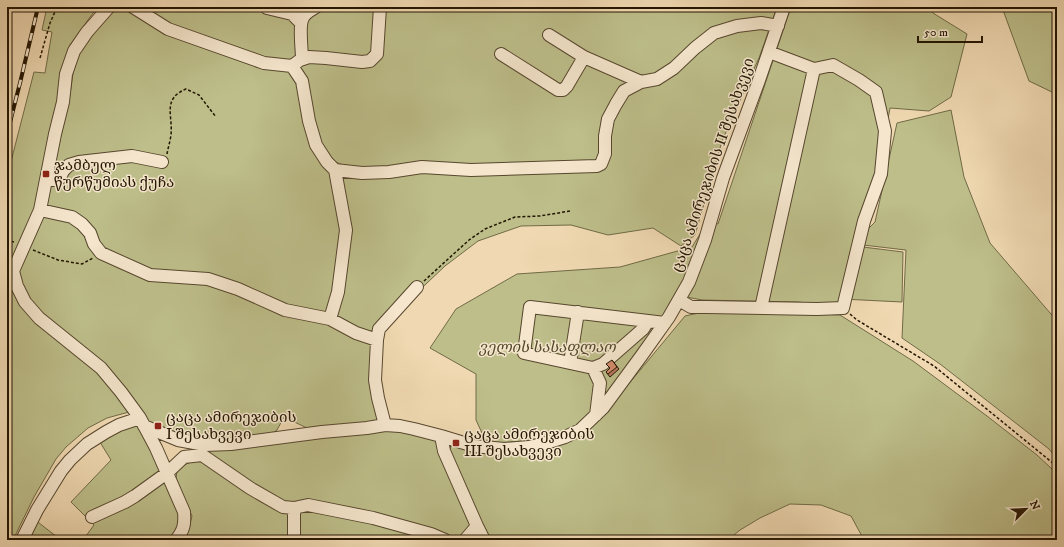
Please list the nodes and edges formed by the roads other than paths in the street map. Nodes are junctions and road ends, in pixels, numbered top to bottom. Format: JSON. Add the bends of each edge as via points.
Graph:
{"nodes":[{"id":1,"x":109,"y":7,"type":"edge"},
{"id":2,"x":133,"y":7,"type":"edge"},
{"id":3,"x":316,"y":7,"type":"edge"},
{"id":4,"x":380,"y":7,"type":"edge"},
{"id":5,"x":784,"y":7,"type":"edge"},
{"id":6,"x":267,"y":8,"type":"edge"},
{"id":7,"x":302,"y":23,"type":"junction"},
{"id":8,"x":778,"y":26,"type":"junction"},
{"id":9,"x":549,"y":35,"type":"dead end"},
{"id":10,"x":769,"y":52,"type":"junction"},
{"id":11,"x":501,"y":54,"type":"dead end"},
{"id":12,"x":584,"y":57,"type":"junction"},
{"id":13,"x":302,"y":59,"type":"junction"},
{"id":14,"x":292,"y":66,"type":"junction"},
{"id":15,"x":814,"y":69,"type":"junction"},
{"id":16,"x":641,"y":82,"type":"junction"},
{"id":17,"x":162,"y":162,"type":"road end"},
{"id":18,"x":335,"y":170,"type":"junction"},
{"id":19,"x":46,"y":180,"type":"junction"},
{"id":20,"x":40,"y":210,"type":"junction"},
{"id":21,"x":417,"y":287,"type":"road end"},
{"id":22,"x":679,"y":300,"type":"junction"},
{"id":23,"x":762,"y":308,"type":"junction"},
{"id":24,"x":578,"y":312,"type":"junction"},
{"id":25,"x":330,"y":319,"type":"junction"},
{"id":26,"x":648,"y":321,"type":"junction"},
{"id":27,"x":665,"y":323,"type":"junction"},
{"id":28,"x":377,"y":340,"type":"junction"},
{"id":29,"x":570,"y":363,"type":"junction"},
{"id":30,"x":593,"y":368,"type":"junction"},
{"id":31,"x":596,"y":415,"type":"junction"},
{"id":32,"x":142,"y":422,"type":"junction"},
{"id":33,"x":385,"y":425,"type":"junction"},
{"id":34,"x":441,"y":436,"type":"junction"},
{"id":35,"x":203,"y":450,"type":"junction"},
{"id":36,"x":167,"y":473,"type":"junction"},
{"id":37,"x":294,"y":508,"type":"junction"},
{"id":38,"x":92,"y":517,"type":"dead end"},
{"id":39,"x":477,"y":526,"type":"junction"},
{"id":40,"x":294,"y":538,"type":"dead end"},
{"id":41,"x":22,"y":540,"type":"edge"},
{"id":42,"x":176,"y":540,"type":"edge"},
{"id":43,"x":445,"y":540,"type":"edge"},
{"id":44,"x":465,"y":540,"type":"edge"},
{"id":45,"x":471,"y":540,"type":"edge"},
{"id":46,"x":484,"y":540,"type":"edge"}],
"edges":[{"from":1,"to":19,"type":"street","via":[[74,51],[66,74],[63,102]]},
{"from":2,"to":14,"type":"street","via":[[168,29],[264,63]]},
{"from":3,"to":7,"type":"street","via":[[307,12]]},
{"from":4,"to":13,"type":"street","via":[[377,54],[370,61],[309,57]]},
{"from":5,"to":8,"type":"street","name":"ცაცა ამირეჯიბის II შესახვევი"},
{"from":6,"to":7,"type":"street","via":[[292,14]]},
{"from":7,"to":13,"type":"street"},
{"from":8,"to":10,"type":"street","name":"ცაცა ამირეჯიბის II შესახვევი"},
{"from":8,"to":16,"type":"street","via":[[761,23],[737,26],[714,33],[674,68],[657,78]]},
{"from":9,"to":12,"type":"street"},
{"from":10,"to":15,"type":"street"},
{"from":10,"to":22,"type":"street","name":"ცაცა ამირეჯიბის II შესახვევი","via":[[705,240],[689,282]]},
{"from":11,"to":12,"type":"street","via":[[558,90],[563,90],[567,86]]},
{"from":12,"to":16,"type":"street"},
{"from":13,"to":14,"type":"street"},
{"from":14,"to":18,"type":"street","via":[[302,81],[316,145]]},
{"from":15,"to":23,"type":"street"},
{"from":15,"to":23,"type":"street","via":[[833,65],[876,92],[885,131],[881,174],[864,221],[843,308]]},
{"from":16,"to":18,"type":"street","via":[[624,91],[608,119],[605,154],[601,164],[597,166],[471,170],[422,167],[362,173]]},
{"from":17,"to":19,"type":"street","via":[[132,156],[79,162],[69,165],[60,178]]},
{"from":18,"to":25,"type":"street","via":[[346,230],[338,292]]},
{"from":19,"to":20,"type":"street"},
{"from":20,"to":25,"type":"street","via":[[72,217],[90,233],[101,253],[150,275],[208,279],[285,310]]},
{"from":20,"to":32,"type":"street","via":[[13,271],[17,286],[25,302],[39,318],[101,368]]},
{"from":21,"to":28,"type":"street","via":[[380,329]]},
{"from":22,"to":23,"type":"street","via":[[691,307]]},
{"from":22,"to":27,"type":"street","name":"ცაცა ამირეჯიბის II შესახვევი"},
{"from":24,"to":26,"type":"street"},
{"from":24,"to":29,"type":"street"},
{"from":24,"to":29,"type":"street","via":[[530,307],[524,353]]},
{"from":25,"to":28,"type":"street","via":[[356,333]]},
{"from":26,"to":27,"type":"street"},
{"from":26,"to":30,"type":"street","via":[[644,329],[603,364]]},
{"from":27,"to":31,"type":"street","name":"ცაცა ამირეჯიბის II შესახვევი"},
{"from":28,"to":33,"type":"street","via":[[375,380]]},
{"from":29,"to":30,"type":"street"},
{"from":30,"to":31,"type":"street","via":[[600,383]]},
{"from":31,"to":34,"type":"street","name":"ცაცა ამირეჯიბის II შესახვევი","via":[[580,430],[529,447],[504,449],[474,446]]},
{"from":32,"to":35,"type":"street","name":"ცაცა ამირეჯიბის II შესახვევი"},
{"from":32,"to":36,"type":"street"},
{"from":32,"to":41,"type":"street","via":[[119,425],[87,444],[70,460],[37,510]]},
{"from":33,"to":34,"type":"street","name":"ცაცა ამირეჯიბის II შესახვევი"},
{"from":33,"to":35,"type":"street","name":"ცაცა ამირეჯიბის II შესახვევი","via":[[230,444]]},
{"from":34,"to":39,"type":"street","via":[[444,451]]},
{"from":35,"to":36,"type":"street","via":[[184,457]]},
{"from":35,"to":37,"type":"street","via":[[256,492],[283,508]]},
{"from":36,"to":38,"type":"street","via":[[125,502]]},
{"from":36,"to":42,"type":"street","via":[[184,512],[185,523]]},
{"from":37,"to":40,"type":"street"},
{"from":37,"to":43,"type":"street","via":[[308,504],[373,518]]},
{"from":39,"to":44,"type":"street"},
{"from":39,"to":45,"type":"street"},
{"from":39,"to":46,"type":"street"}]}
